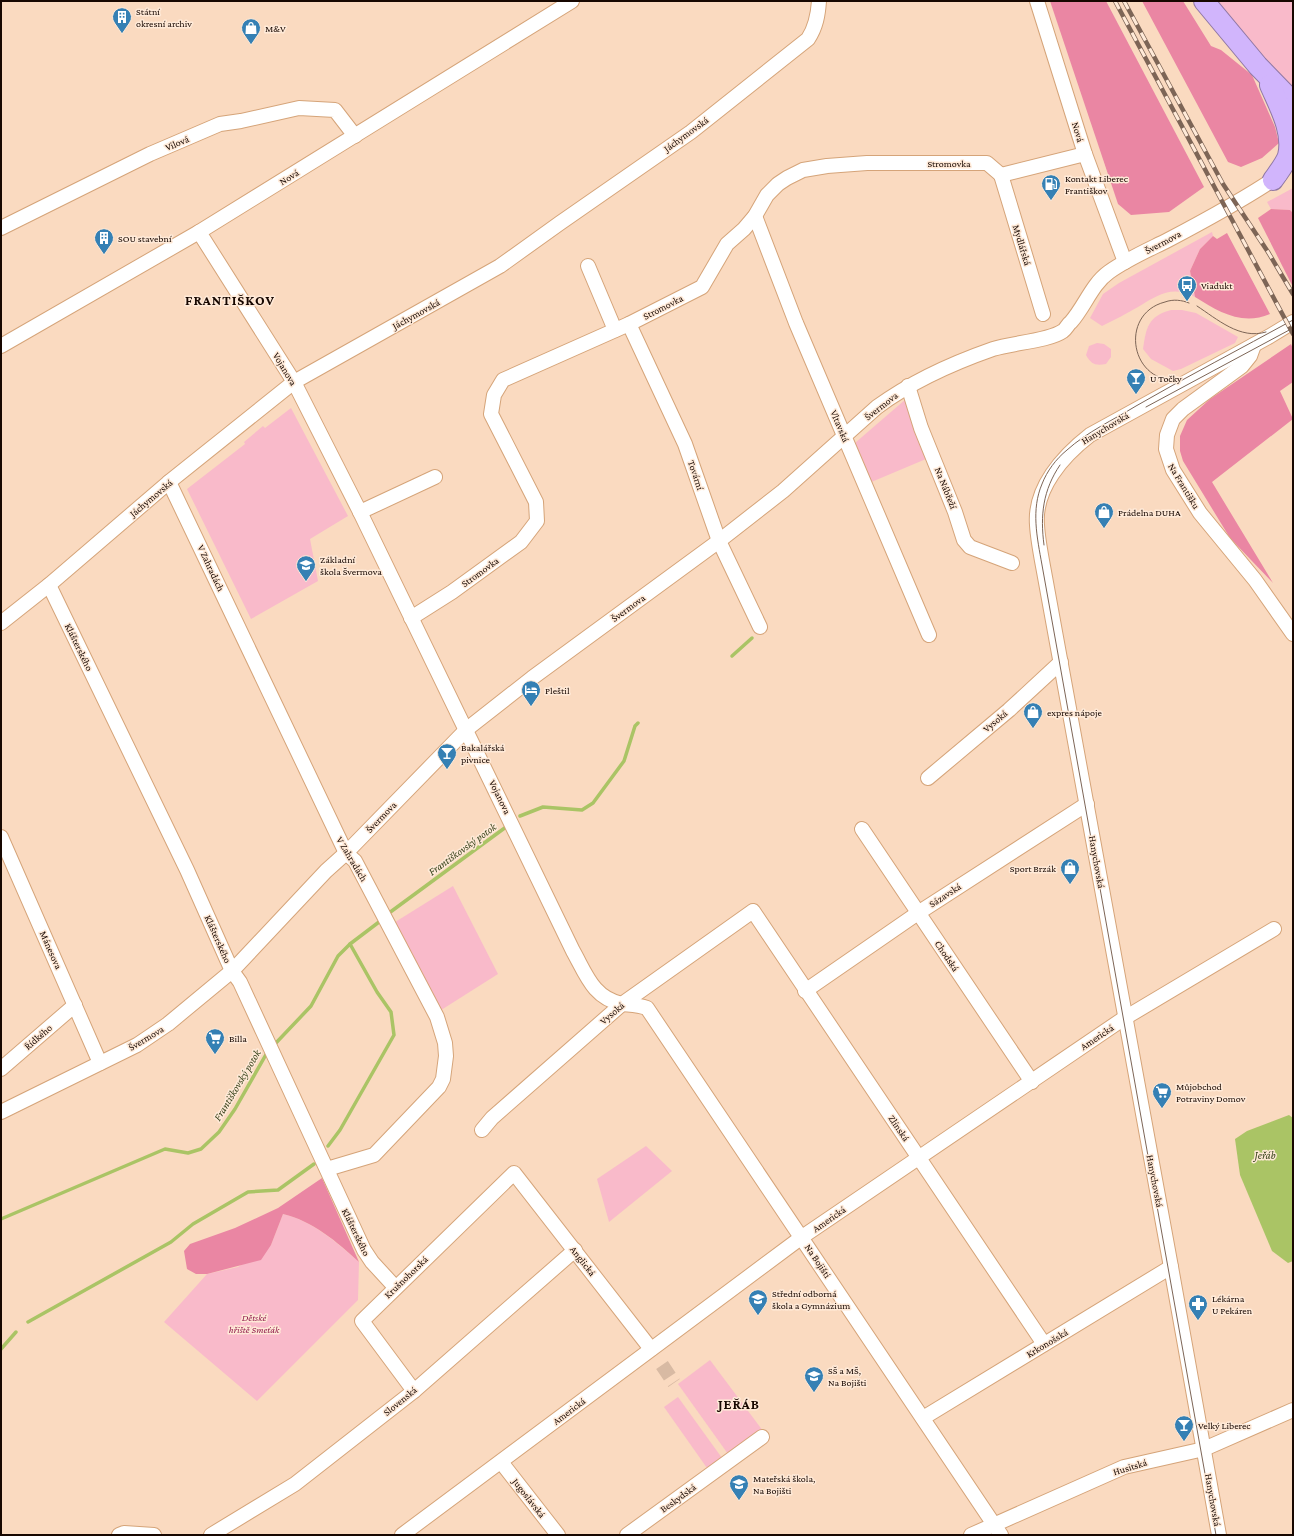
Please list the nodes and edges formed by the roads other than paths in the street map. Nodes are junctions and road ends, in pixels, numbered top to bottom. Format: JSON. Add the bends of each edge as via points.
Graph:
{"nodes":[{"id":1,"x":572,"y":1,"type":"edge"},
{"id":2,"x":819,"y":1,"type":"edge"},
{"id":3,"x":1037,"y":1,"type":"edge"},
{"id":4,"x":1204,"y":1,"type":"edge"},
{"id":5,"x":1264,"y":72,"type":"junction"},
{"id":6,"x":1293,"y":99,"type":"edge"},
{"id":7,"x":1293,"y":102,"type":"edge"},
{"id":8,"x":355,"y":136,"type":"junction"},
{"id":9,"x":1085,"y":154,"type":"junction"},
{"id":10,"x":1293,"y":167,"type":"edge"},
{"id":11,"x":1001,"y":175,"type":"junction"},
{"id":12,"x":1273,"y":180,"type":"junction"},
{"id":13,"x":755,"y":216,"type":"junction"},
{"id":14,"x":1,"y":228,"type":"edge"},
{"id":15,"x":199,"y":232,"type":"junction"},
{"id":16,"x":1125,"y":262,"type":"junction"},
{"id":17,"x":588,"y":266,"type":"dead end"},
{"id":18,"x":1043,"y":314,"type":"dead end"},
{"id":19,"x":1293,"y":322,"type":"edge"},
{"id":20,"x":629,"y":324,"type":"junction"},
{"id":21,"x":615,"y":330,"type":"junction"},
{"id":22,"x":1254,"y":344,"type":"junction"},
{"id":23,"x":1,"y":346,"type":"edge"},
{"id":24,"x":294,"y":382,"type":"junction"},
{"id":25,"x":908,"y":386,"type":"junction"},
{"id":26,"x":844,"y":436,"type":"junction"},
{"id":27,"x":435,"y":477,"type":"dead end"},
{"id":28,"x":169,"y":482,"type":"junction"},
{"id":29,"x":360,"y":512,"type":"junction"},
{"id":30,"x":719,"y":541,"type":"junction"},
{"id":31,"x":1012,"y":563,"type":"dead end"},
{"id":32,"x":49,"y":585,"type":"junction"},
{"id":33,"x":411,"y":618,"type":"junction"},
{"id":34,"x":1,"y":623,"type":"edge"},
{"id":35,"x":760,"y":627,"type":"dead end"},
{"id":36,"x":1293,"y":634,"type":"edge"},
{"id":37,"x":929,"y":635,"type":"dead end"},
{"id":38,"x":1061,"y":662,"type":"junction"},
{"id":39,"x":467,"y":729,"type":"junction"},
{"id":40,"x":928,"y":778,"type":"dead end"},
{"id":41,"x":1087,"y":804,"type":"junction"},
{"id":42,"x":862,"y":829,"type":"dead end"},
{"id":43,"x":1,"y":837,"type":"edge"},
{"id":44,"x":346,"y":853,"type":"junction"},
{"id":45,"x":753,"y":911,"type":"joint"},
{"id":46,"x":918,"y":913,"type":"junction"},
{"id":47,"x":1274,"y":929,"type":"dead end"},
{"id":48,"x":232,"y":971,"type":"junction"},
{"id":49,"x":805,"y":990,"type":"junction"},
{"id":50,"x":75,"y":1004,"type":"junction"},
{"id":51,"x":622,"y":1004,"type":"junction"},
{"id":52,"x":1125,"y":1018,"type":"junction"},
{"id":53,"x":100,"y":1063,"type":"junction"},
{"id":54,"x":1,"y":1069,"type":"edge"},
{"id":55,"x":1032,"y":1082,"type":"junction"},
{"id":56,"x":1,"y":1112,"type":"edge"},
{"id":57,"x":482,"y":1130,"type":"dead end"},
{"id":58,"x":918,"y":1157,"type":"junction"},
{"id":59,"x":326,"y":1169,"type":"junction"},
{"id":60,"x":514,"y":1172,"type":"joint"},
{"id":61,"x":802,"y":1237,"type":"junction"},
{"id":62,"x":575,"y":1250,"type":"junction"},
{"id":63,"x":1172,"y":1267,"type":"junction"},
{"id":64,"x":395,"y":1288,"type":"junction"},
{"id":65,"x":1044,"y":1344,"type":"junction"},
{"id":66,"x":651,"y":1349,"type":"junction"},
{"id":67,"x":414,"y":1391,"type":"junction"},
{"id":68,"x":1293,"y":1410,"type":"edge"},
{"id":69,"x":923,"y":1418,"type":"junction"},
{"id":70,"x":762,"y":1437,"type":"dead end"},
{"id":71,"x":1204,"y":1449,"type":"junction"},
{"id":72,"x":501,"y":1462,"type":"junction"},
{"id":73,"x":998,"y":1530,"type":"edge"},
{"id":74,"x":119,"y":1535,"type":"edge"},
{"id":75,"x":154,"y":1535,"type":"edge"},
{"id":76,"x":212,"y":1535,"type":"edge"},
{"id":77,"x":402,"y":1535,"type":"edge"},
{"id":78,"x":558,"y":1535,"type":"edge"},
{"id":79,"x":627,"y":1535,"type":"edge"},
{"id":80,"x":971,"y":1535,"type":"edge"},
{"id":81,"x":1219,"y":1535,"type":"edge"}],
"edges":[{"from":1,"to":8,"type":"street","name":"Nová"},
{"from":2,"to":24,"type":"street","name":"Jáchymovská","via":[[817,19],[808,39],[691,132],[500,266]]},
{"from":3,"to":9,"type":"street","name":"Nová"},
{"from":4,"to":5,"type":"highway"},
{"from":5,"to":6,"type":"highway"},
{"from":5,"to":7,"type":"highway"},
{"from":5,"to":12,"type":"highway","via":[[1287,125],[1290,145],[1288,157]]},
{"from":8,"to":14,"type":"street","name":"Vilová","via":[[335,110],[299,108],[220,124],[150,154]]},
{"from":8,"to":15,"type":"street","name":"Nová"},
{"from":9,"to":11,"type":"street"},
{"from":9,"to":16,"type":"street","name":"Nová"},
{"from":10,"to":12,"type":"street","name":"Švermova"},
{"from":11,"to":13,"type":"street","name":"Stromovka","via":[[987,163],[827,166],[803,170],[786,178],[767,195]]},
{"from":11,"to":18,"type":"street","name":"Mydlářská"},
{"from":12,"to":16,"type":"street","name":"Švermova"},
{"from":13,"to":20,"type":"street","name":"Stromovka","via":[[727,244],[702,286]]},
{"from":13,"to":26,"type":"street","name":"Vltavská","via":[[796,323]]},
{"from":15,"to":23,"type":"street","name":"Nová"},
{"from":15,"to":24,"type":"street","name":"Vojanova"},
{"from":16,"to":25,"type":"street","name":"Švermova","via":[[1108,272],[1096,285],[1063,331],[993,349]]},
{"from":17,"to":21,"type":"street"},
{"from":19,"to":22,"type":"street","name":"Hanychovská"},
{"from":20,"to":21,"type":"street","name":"Stromovka"},
{"from":20,"to":30,"type":"street","name":"Tovární","via":[[685,444]]},
{"from":21,"to":33,"type":"street","name":"Stromovka","via":[[504,380],[494,395],[491,414],[536,502],[537,521],[521,542]]},
{"from":22,"to":36,"type":"street","name":"Na Františku","via":[[1250,356],[1242,366],[1183,409],[1167,435],[1166,449],[1173,470],[1200,513]]},
{"from":22,"to":38,"type":"street","name":"Hanychovská","via":[[1090,435],[1075,447],[1053,473],[1039,502],[1037,524]]},
{"from":24,"to":28,"type":"street","name":"Jáchymovská"},
{"from":24,"to":29,"type":"street","name":"Vojanova"},
{"from":25,"to":26,"type":"street","name":"Švermova","via":[[877,407]]},
{"from":25,"to":31,"type":"street","name":"Na Nábřeží","via":[[921,428],[964,540],[970,547]]},
{"from":26,"to":30,"type":"street","name":"Švermova","via":[[783,491]]},
{"from":26,"to":37,"type":"street","name":"Vltavská"},
{"from":27,"to":29,"type":"street"},
{"from":28,"to":32,"type":"street","name":"Jáchymovská"},
{"from":28,"to":44,"type":"street","name":"V Zahradách"},
{"from":29,"to":33,"type":"street","name":"Vojanova"},
{"from":30,"to":35,"type":"street","name":"Tovární"},
{"from":30,"to":39,"type":"street","name":"Švermova","via":[[532,678]]},
{"from":32,"to":34,"type":"street","name":"Jáchymovská"},
{"from":32,"to":48,"type":"street","name":"Klášterského","via":[[187,870]]},
{"from":33,"to":39,"type":"street","name":"Vojanova"},
{"from":38,"to":40,"type":"street","name":"Vysoká"},
{"from":38,"to":41,"type":"street","name":"Hanychovská"},
{"from":39,"to":44,"type":"street","name":"Švermova"},
{"from":39,"to":51,"type":"street","name":"Vojanova","via":[[592,986],[604,998]]},
{"from":41,"to":46,"type":"street","name":"Sázavská"},
{"from":41,"to":52,"type":"street","name":"Hanychovská"},
{"from":42,"to":46,"type":"street","name":"Chodská"},
{"from":43,"to":50,"type":"street","name":"Mánesova"},
{"from":44,"to":48,"type":"street","name":"Švermova"},
{"from":44,"to":59,"type":"street","name":"V Zahradách","via":[[355,861],[437,1017],[446,1056],[443,1079],[439,1087],[374,1155]]},
{"from":45,"to":49,"type":"street","name":"Zlínská"},
{"from":45,"to":51,"type":"street","name":"Vysoká"},
{"from":46,"to":49,"type":"street","name":"Sázavská"},
{"from":46,"to":55,"type":"street","name":"Chodská"},
{"from":47,"to":52,"type":"street","name":"Americká"},
{"from":48,"to":53,"type":"street","name":"Švermova","via":[[168,1024],[137,1045]]},
{"from":48,"to":59,"type":"street","name":"Klášterského","via":[[240,982]]},
{"from":49,"to":58,"type":"street","name":"Zlínská"},
{"from":50,"to":53,"type":"street","name":"Mánesova"},
{"from":50,"to":54,"type":"street","name":"Řídkého"},
{"from":51,"to":57,"type":"street","name":"Vysoká","via":[[492,1118]]},
{"from":51,"to":61,"type":"street","name":"Na Bojišti","via":[[647,1008]]},
{"from":52,"to":55,"type":"street","name":"Americká"},
{"from":52,"to":63,"type":"street","name":"Hanychovská"},
{"from":53,"to":56,"type":"street","name":"Švermova"},
{"from":55,"to":58,"type":"street","name":"Americká"},
{"from":58,"to":61,"type":"street","name":"Americká"},
{"from":58,"to":65,"type":"street","name":"Zlínská"},
{"from":59,"to":64,"type":"street","name":"Klášterského","via":[[364,1250]]},
{"from":60,"to":62,"type":"street","name":"Anglická"},
{"from":60,"to":64,"type":"street","name":"Krušnohorská"},
{"from":61,"to":66,"type":"street","name":"Americká"},
{"from":61,"to":69,"type":"street","name":"Na Bojišti"},
{"from":62,"to":66,"type":"street","name":"Anglická"},
{"from":62,"to":67,"type":"street","name":"Slovenská"},
{"from":63,"to":65,"type":"street","name":"Krkonošská"},
{"from":63,"to":71,"type":"street","name":"Hanychovská"},
{"from":64,"to":67,"type":"street","name":"Krušnohorská","via":[[362,1321]]},
{"from":65,"to":69,"type":"street","name":"Krkonošská"},
{"from":66,"to":72,"type":"street","name":"Americká"},
{"from":67,"to":76,"type":"street","name":"Slovenská","via":[[295,1484]]},
{"from":68,"to":71,"type":"street","name":"Husitská"},
{"from":69,"to":73,"type":"street","name":"Na Bojišti"},
{"from":70,"to":79,"type":"street","name":"Beskydská"},
{"from":71,"to":73,"type":"street","name":"Husitská","via":[[1124,1467]]},
{"from":71,"to":81,"type":"street","name":"Hanychovská"},
{"from":72,"to":77,"type":"street","name":"Americká"},
{"from":72,"to":78,"type":"street","name":"Jugoslávská"},
{"from":73,"to":80,"type":"street","name":"Husitská"},
{"from":74,"to":75,"type":"street"}]}
